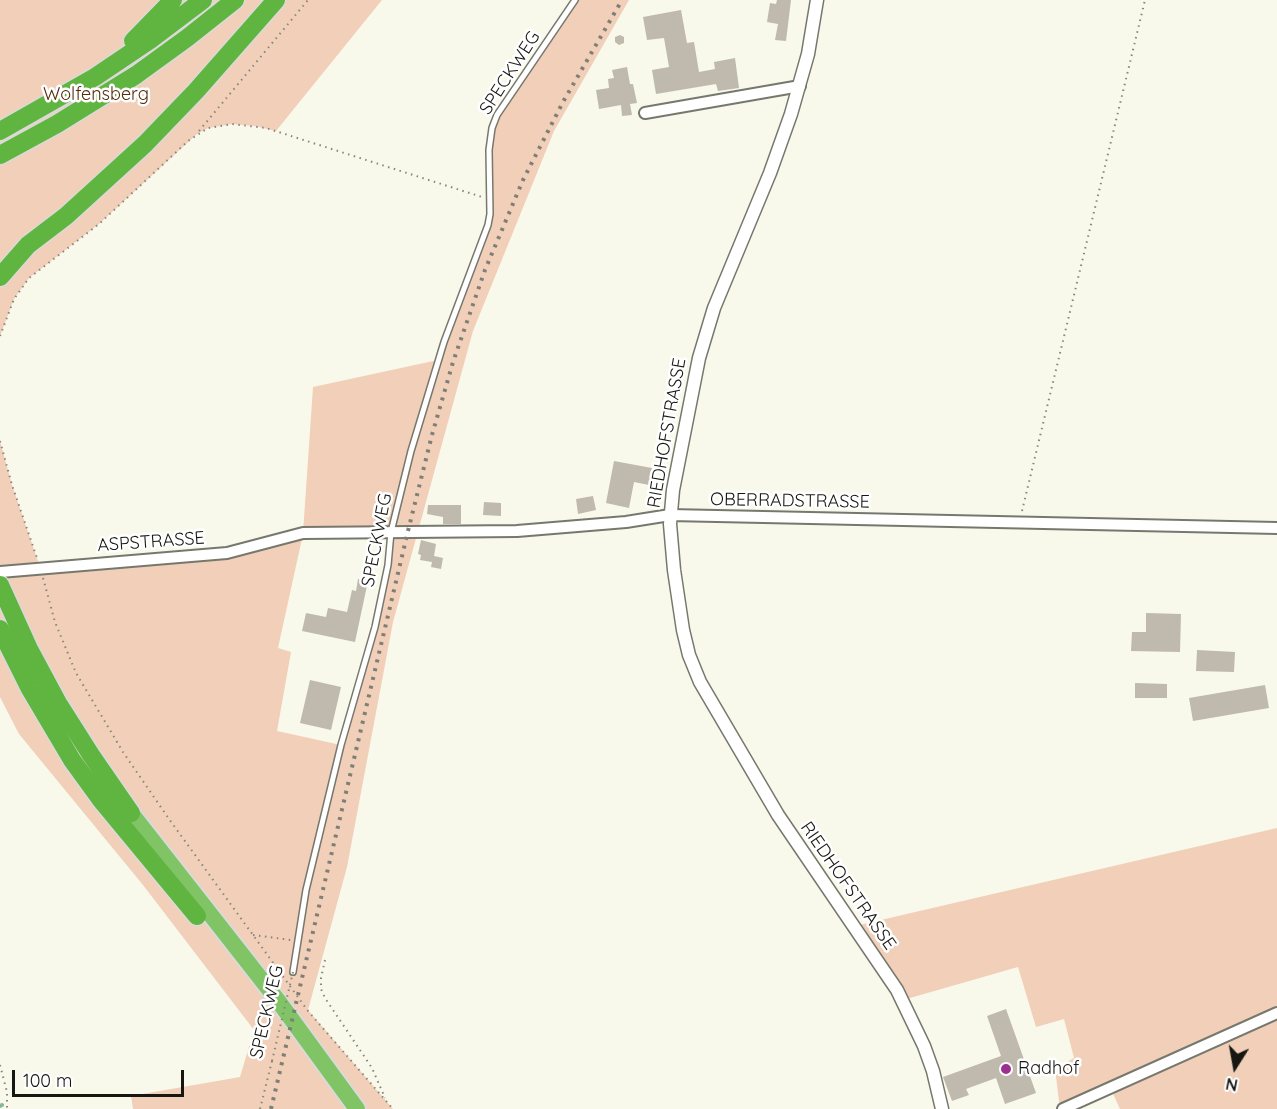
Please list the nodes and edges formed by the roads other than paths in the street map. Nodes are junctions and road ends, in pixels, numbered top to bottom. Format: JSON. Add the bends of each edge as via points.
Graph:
{"nodes":[{"id":1,"x":173,"y":0,"type":"edge"},
{"id":2,"x":203,"y":0,"type":"edge"},
{"id":3,"x":235,"y":0,"type":"edge"},
{"id":4,"x":276,"y":0,"type":"edge"},
{"id":5,"x":575,"y":0,"type":"edge"},
{"id":6,"x":817,"y":0,"type":"edge"},
{"id":7,"x":94,"y":77,"type":"junction"},
{"id":8,"x":800,"y":86,"type":"junction"},
{"id":9,"x":645,"y":113,"type":"dead end"},
{"id":10,"x":0,"y":131,"type":"edge"},
{"id":11,"x":0,"y":155,"type":"edge"},
{"id":12,"x":0,"y":277,"type":"edge"},
{"id":13,"x":670,"y":515,"type":"junction"},
{"id":14,"x":1277,"y":528,"type":"edge"},
{"id":15,"x":391,"y":532,"type":"junction"},
{"id":16,"x":303,"y":533,"type":"joint"},
{"id":17,"x":0,"y":572,"type":"edge"},
{"id":18,"x":0,"y":585,"type":"edge"},
{"id":19,"x":0,"y":629,"type":"edge"},
{"id":20,"x":131,"y":813,"type":"joint"},
{"id":21,"x":196,"y":916,"type":"joint"},
{"id":22,"x":293,"y":972,"type":"road end"},
{"id":23,"x":1277,"y":1012,"type":"edge"},
{"id":24,"x":349,"y":1109,"type":"edge"},
{"id":25,"x":357,"y":1109,"type":"edge"},
{"id":26,"x":942,"y":1109,"type":"edge"},
{"id":27,"x":1063,"y":1109,"type":"edge"}],
"edges":[{"from":1,"to":7,"type":"highway"},
{"from":2,"to":7,"type":"highway"},
{"from":3,"to":11,"type":"highway","via":[[136,75]]},
{"from":4,"to":12,"type":"highway","via":[[153,137],[28,245]]},
{"from":5,"to":15,"type":"lane","name":"SPECKWEG","via":[[492,128],[488,225],[438,360]]},
{"from":6,"to":8,"type":"street","name":"RIEDHOFSTRASSE"},
{"from":7,"to":10,"type":"highway"},
{"from":8,"to":9,"type":"street"},
{"from":8,"to":13,"type":"street","name":"RIEDHOFSTRASSE","via":[[704,338]]},
{"from":13,"to":14,"type":"street","name":"OBERRADSTRASSE"},
{"from":13,"to":15,"type":"street","name":"OBERRADSTRASSE","via":[[517,531]]},
{"from":13,"to":26,"type":"street","name":"RIEDHOFSTRASSE","via":[[680,618],[700,682],[778,815],[897,990],[924,1046]]},
{"from":15,"to":16,"type":"street","name":"OBERRADSTRASSE"},
{"from":15,"to":22,"type":"lane","name":"SPECKWEG","via":[[375,627],[306,890]]},
{"from":16,"to":17,"type":"street","name":"ASPSTRASSE","via":[[227,553]]},
{"from":18,"to":20,"type":"highway","via":[[58,703]]},
{"from":19,"to":21,"type":"highway","via":[[72,760]]},
{"from":20,"to":25,"type":"highway","via":[[273,994]]},
{"from":21,"to":24,"type":"highway"},
{"from":23,"to":27,"type":"street"}]}
